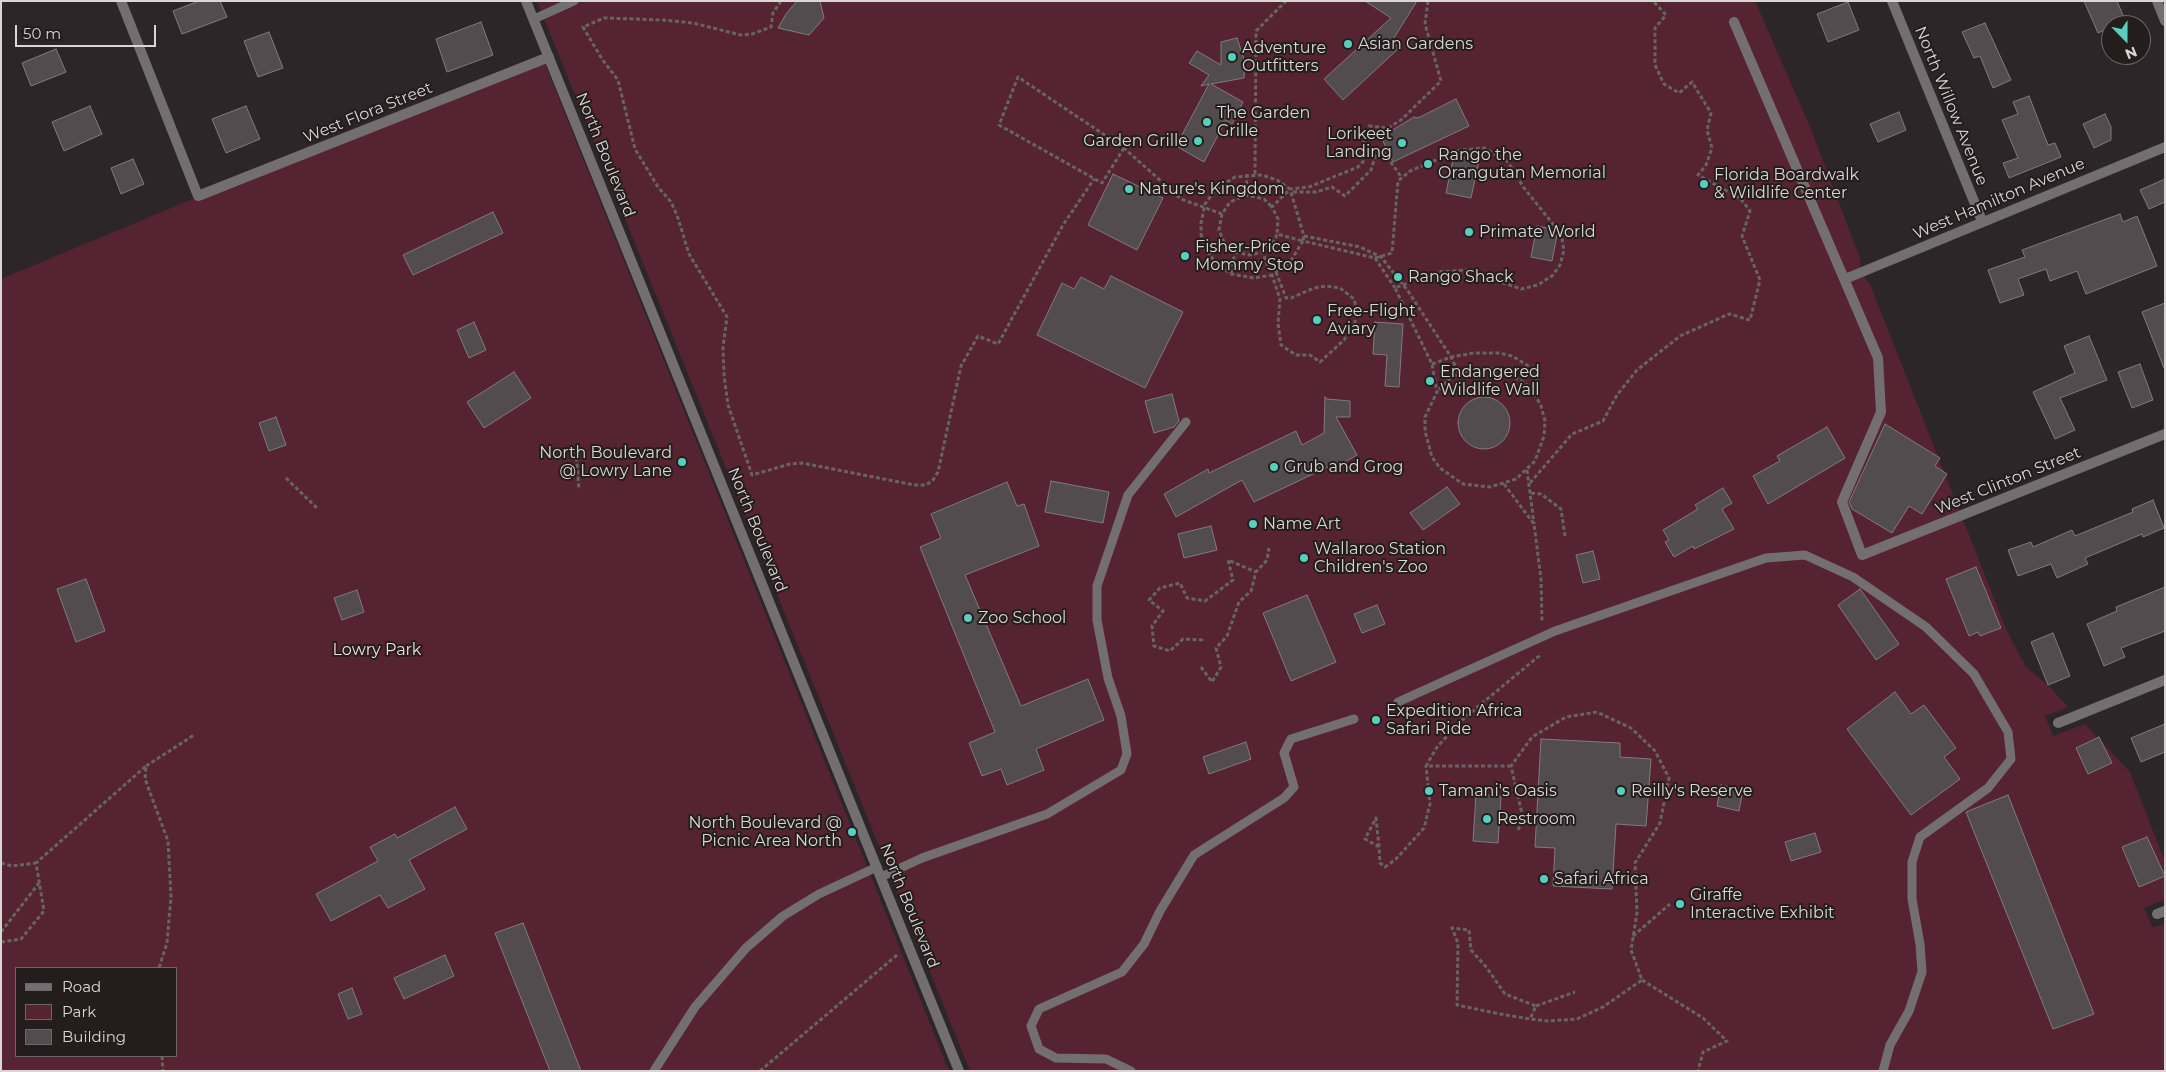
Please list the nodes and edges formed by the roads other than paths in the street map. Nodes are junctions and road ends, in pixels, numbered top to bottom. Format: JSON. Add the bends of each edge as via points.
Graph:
{"nodes":[{"id":1,"x":121,"y":1,"type":"edge"},
{"id":2,"x":526,"y":1,"type":"edge"},
{"id":3,"x":574,"y":1,"type":"edge"},
{"id":4,"x":1892,"y":1,"type":"edge"},
{"id":5,"x":2157,"y":1,"type":"edge"},
{"id":6,"x":534,"y":19,"type":"junction"},
{"id":7,"x":2165,"y":21,"type":"edge"},
{"id":8,"x":1734,"y":22,"type":"dead end"},
{"id":9,"x":549,"y":57,"type":"junction"},
{"id":10,"x":2165,"y":147,"type":"edge"},
{"id":11,"x":1982,"y":221,"type":"junction"},
{"id":12,"x":1845,"y":279,"type":"junction"},
{"id":13,"x":1186,"y":422,"type":"dead end"},
{"id":14,"x":2165,"y":434,"type":"edge"},
{"id":15,"x":2165,"y":680,"type":"edge"},
{"id":16,"x":1398,"y":702,"type":"dead end"},
{"id":17,"x":1354,"y":719,"type":"dead end"},
{"id":18,"x":2058,"y":723,"type":"dead end"},
{"id":19,"x":877,"y":867,"type":"junction"},
{"id":20,"x":881,"y":877,"type":"junction"},
{"id":21,"x":654,"y":1071,"type":"edge"},
{"id":22,"x":959,"y":1071,"type":"edge"},
{"id":23,"x":1131,"y":1071,"type":"edge"},
{"id":24,"x":1883,"y":1071,"type":"edge"}],
"edges":[{"from":1,"to":9,"type":"street","name":"West Flora Street","via":[[198,196]]},
{"from":2,"to":6,"type":"street","name":"North Boulevard"},
{"from":3,"to":6,"type":"lane"},
{"from":4,"to":11,"type":"street","name":"North Willow Avenue"},
{"from":5,"to":7,"type":"street"},
{"from":6,"to":9,"type":"street","name":"North Boulevard"},
{"from":8,"to":12,"type":"street"},
{"from":9,"to":19,"type":"street","name":"North Boulevard"},
{"from":10,"to":11,"type":"street","name":"West Hamilton Avenue"},
{"from":11,"to":12,"type":"street","name":"West Hamilton Avenue"},
{"from":12,"to":14,"type":"street","name":"West Clinton Street","via":[[1878,358],[1881,412],[1842,502],[1862,555]]},
{"from":13,"to":20,"type":"lane","via":[[1128,495],[1097,586],[1097,620],[1127,754],[1121,770],[1047,814],[922,858]]},
{"from":15,"to":18,"type":"street"},
{"from":16,"to":24,"type":"lane","via":[[1555,631],[1766,558],[1804,555],[1853,577],[1926,627],[1974,674],[2008,732],[2011,759],[1988,788],[1920,837],[1912,862],[1912,899],[1922,972],[1909,1011],[1890,1046]]},
{"from":17,"to":23,"type":"lane","via":[[1291,739],[1284,753],[1294,786],[1284,798],[1194,855],[1144,944],[1122,972],[1039,1009],[1030,1026],[1039,1050],[1056,1058],[1106,1059]]},
{"from":19,"to":20,"type":"street","name":"North Boulevard"},
{"from":19,"to":21,"type":"lane","via":[[819,894],[783,916],[746,948],[695,1008]]},
{"from":20,"to":22,"type":"street","name":"North Boulevard"}]}
